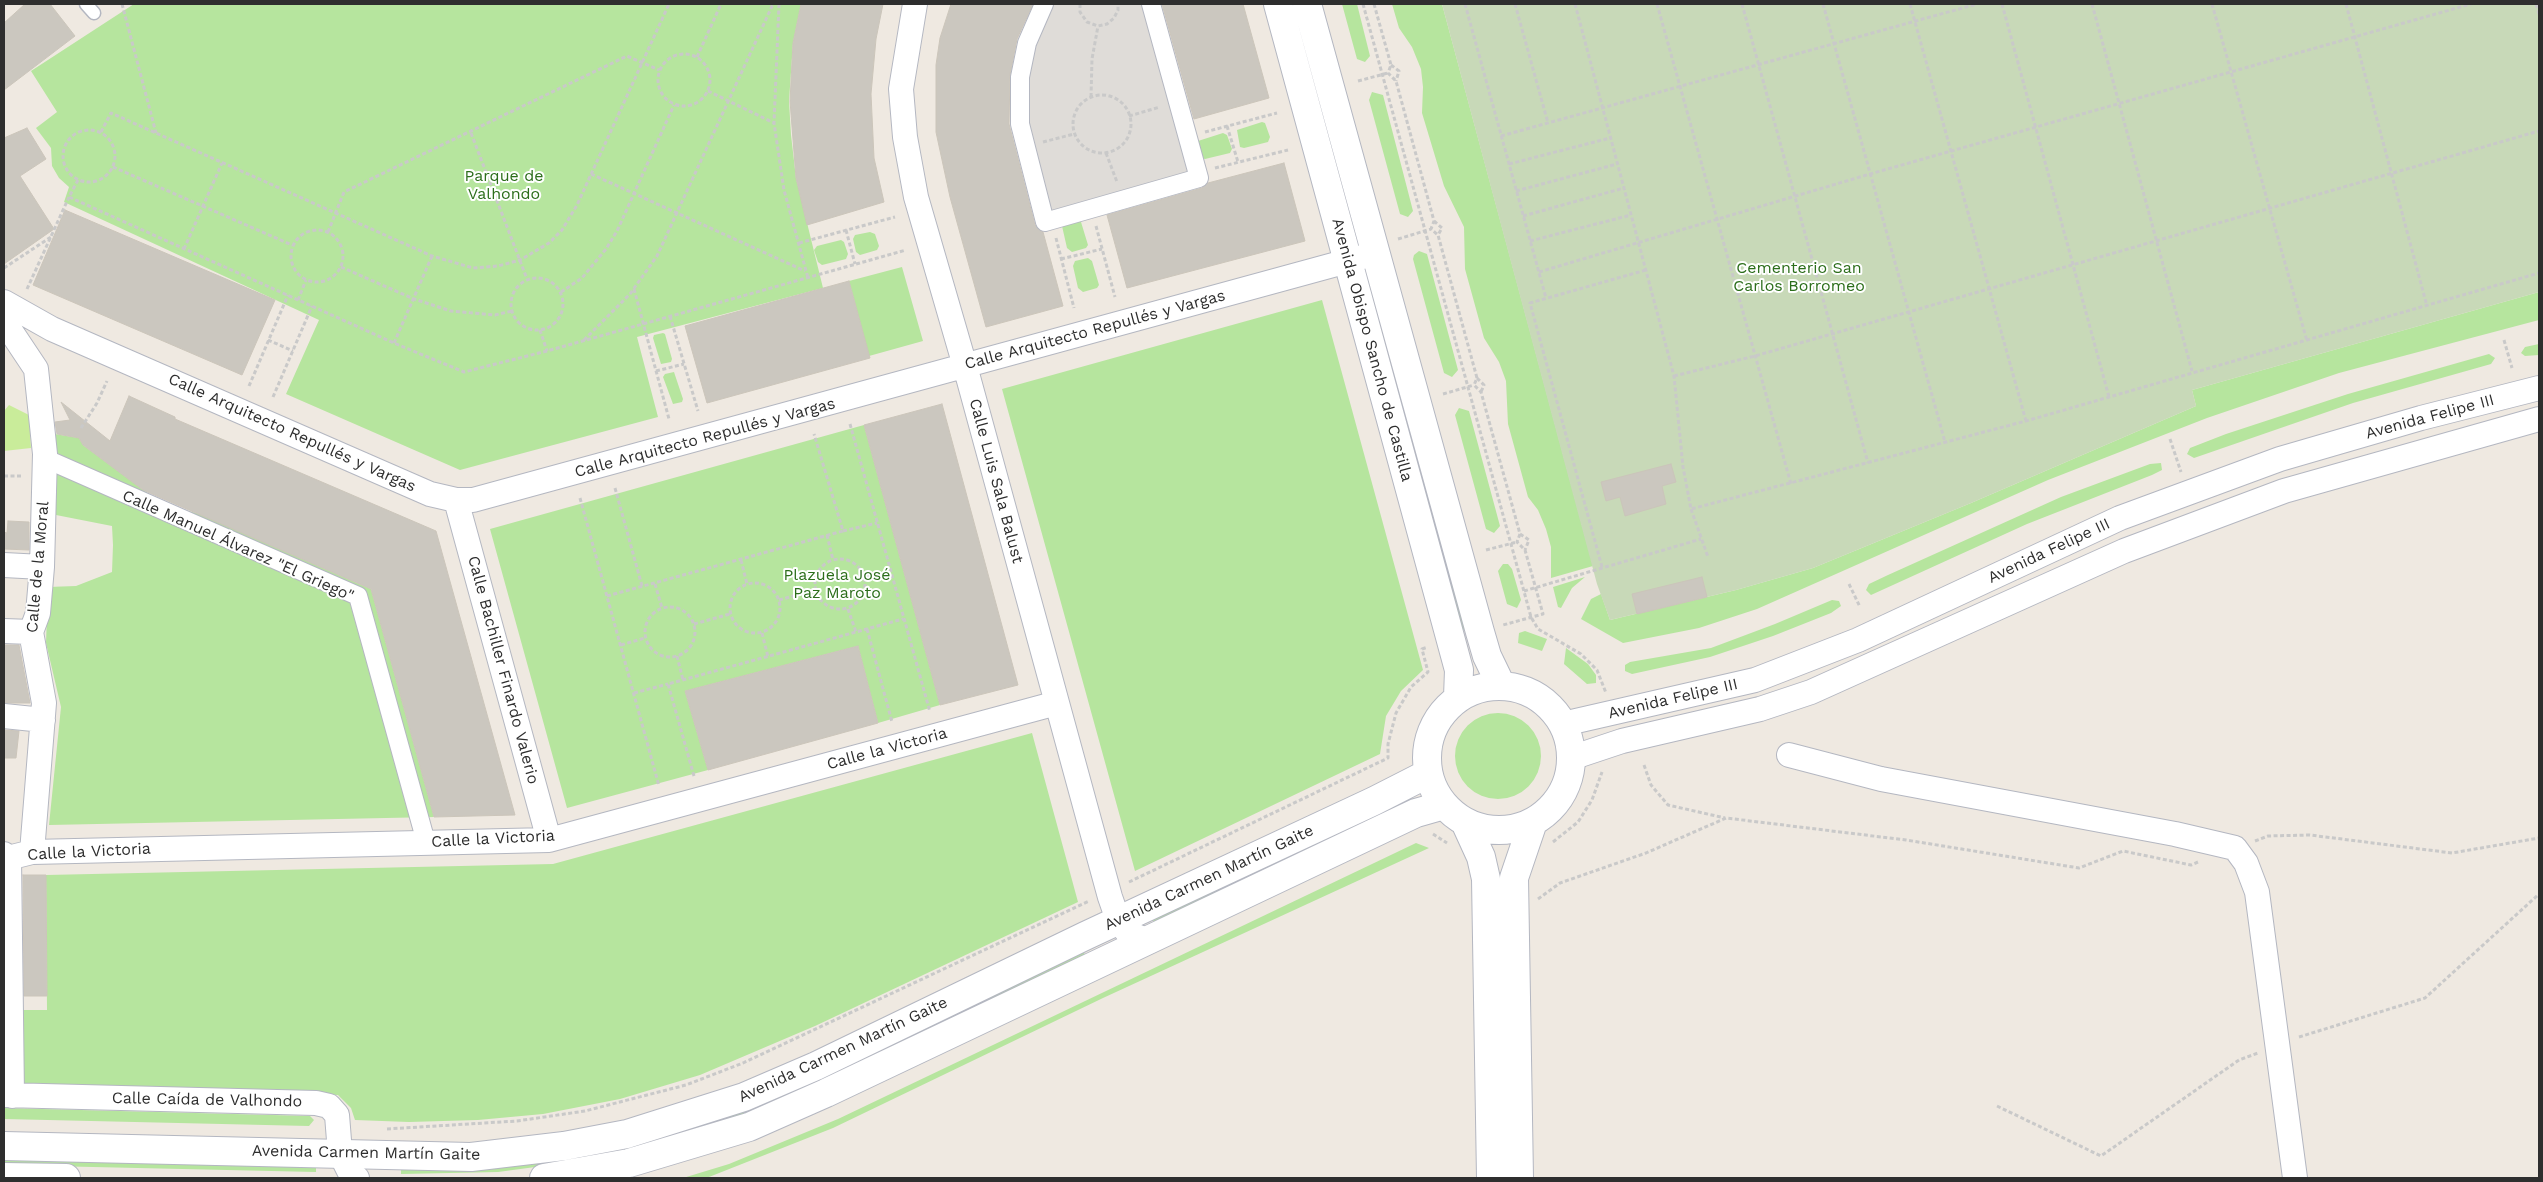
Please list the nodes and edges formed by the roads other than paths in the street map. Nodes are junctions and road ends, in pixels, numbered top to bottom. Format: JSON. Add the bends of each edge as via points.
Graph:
{"nodes":[{"id":1,"x":915,"y":4,"type":"edge"},
{"id":2,"x":1044,"y":4,"type":"edge"},
{"id":3,"x":1151,"y":4,"type":"edge"},
{"id":4,"x":1278,"y":4,"type":"edge"},
{"id":5,"x":1307,"y":4,"type":"edge"},
{"id":6,"x":1387,"y":246,"type":"junction"},
{"id":7,"x":1348,"y":261,"type":"junction"},
{"id":8,"x":4,"y":302,"type":"edge"},
{"id":9,"x":52,"y":328,"type":"junction"},
{"id":10,"x":10,"y":337,"type":"edge"},
{"id":11,"x":965,"y":366,"type":"junction"},
{"id":12,"x":2539,"y":388,"type":"edge"},
{"id":13,"x":2539,"y":419,"type":"edge"},
{"id":14,"x":53,"y":462,"type":"dead end"},
{"id":15,"x":456,"y":500,"type":"junction"},
{"id":16,"x":4,"y":565,"type":"edge"},
{"id":17,"x":42,"y":568,"type":"junction"},
{"id":18,"x":4,"y":631,"type":"edge"},
{"id":19,"x":31,"y":632,"type":"junction"},
{"id":20,"x":1501,"y":685,"type":"junction"},
{"id":21,"x":1458,"y":697,"type":"junction"},
{"id":22,"x":1057,"y":703,"type":"junction"},
{"id":23,"x":4,"y":716,"type":"edge"},
{"id":24,"x":43,"y":720,"type":"junction"},
{"id":25,"x":1563,"y":724,"type":"junction"},
{"id":26,"x":1789,"y":755,"type":"dead end"},
{"id":27,"x":1571,"y":758,"type":"junction"},
{"id":28,"x":1427,"y":774,"type":"junction"},
{"id":29,"x":1444,"y":805,"type":"junction"},
{"id":30,"x":1465,"y":822,"type":"junction"},
{"id":31,"x":1532,"y":822,"type":"junction"},
{"id":32,"x":549,"y":840,"type":"junction"},
{"id":33,"x":426,"y":842,"type":"junction"},
{"id":34,"x":32,"y":852,"type":"junction"},
{"id":35,"x":6,"y":857,"type":"edge"},
{"id":36,"x":1118,"y":920,"type":"junction"},
{"id":37,"x":1146,"y":940,"type":"junction"},
{"id":38,"x":8,"y":1095,"type":"edge"},
{"id":39,"x":4,"y":1146,"type":"edge"},
{"id":40,"x":340,"y":1153,"type":"junction"},
{"id":41,"x":4,"y":1177,"type":"edge"},
{"id":42,"x":66,"y":1178,"type":"edge"},
{"id":43,"x":357,"y":1178,"type":"edge"},
{"id":44,"x":544,"y":1178,"type":"edge"},
{"id":45,"x":1490,"y":1178,"type":"edge"},
{"id":46,"x":1519,"y":1178,"type":"edge"},
{"id":47,"x":2295,"y":1178,"type":"edge"}],
"edges":[{"from":1,"to":11,"type":"street","name":"Calle Luis Sala Balust","via":[[902,89],[905,138],[916,197]]},
{"from":2,"to":3,"type":"street","via":[[1027,43],[1020,77],[1020,124],[1045,222],[1199,178]]},
{"from":4,"to":7,"type":"main road","name":"Avenida Obispo Sancho de Castilla"},
{"from":5,"to":6,"type":"main road","name":"Avenida Obispo Sancho de Castilla"},
{"from":6,"to":7,"type":"street","name":"Calle Arquitecto Repullés y Vargas"},
{"from":6,"to":20,"type":"main road","name":"Avenida Obispo Sancho de Castilla","via":[[1480,632]]},
{"from":7,"to":11,"type":"street","name":"Calle Arquitecto Repullés y Vargas"},
{"from":7,"to":21,"type":"main road","name":"Avenida Obispo Sancho de Castilla","via":[[1459,670]]},
{"from":8,"to":9,"type":"street","name":"Calle Arquitecto Repullés y Vargas"},
{"from":9,"to":10,"type":"street","via":[[34,327],[25,334]]},
{"from":9,"to":15,"type":"street","name":"Calle Arquitecto Repullés y Vargas","via":[[430,494]]},
{"from":10,"to":17,"type":"street","name":"Calle de la Moral","via":[[36,370],[42,408],[45,454]]},
{"from":11,"to":15,"type":"street","name":"Calle Arquitecto Repullés y Vargas","via":[[495,496]]},
{"from":11,"to":22,"type":"street","name":"Calle Luis Sala Balust"},
{"from":12,"to":25,"type":"street","name":"Avenida Felipe III","via":[[2280,459],[2146,508],[1858,640],[1755,680]]},
{"from":13,"to":27,"type":"street","name":"Avenida Felipe III","via":[[2284,491],[2133,547],[1811,692],[1760,709],[1622,741]]},
{"from":14,"to":33,"type":"street","name":"Calle Manuel Álvarez \"El Griego\"","via":[[358,596]]},
{"from":15,"to":32,"type":"street","name":"Calle Bachiller Finardo Valerio"},
{"from":16,"to":17,"type":"street"},
{"from":17,"to":19,"type":"street","name":"Calle de la Moral","via":[[38,613]]},
{"from":18,"to":19,"type":"street"},
{"from":19,"to":24,"type":"street","name":"Calle de la Moral","via":[[44,703]]},
{"from":20,"to":21,"type":"main road","via":[[1479,687]]},
{"from":20,"to":25,"type":"main road","via":[[1514,686],[1538,697],[1549,705]]},
{"from":21,"to":28,"type":"main road","via":[[1442,712],[1431,730],[1426,752]]},
{"from":22,"to":32,"type":"street","name":"Calle la Victoria"},
{"from":22,"to":36,"type":"street","name":"Calle Luis Sala Balust"},
{"from":23,"to":24,"type":"street"},
{"from":24,"to":34,"type":"street","name":"Calle de la Moral"},
{"from":25,"to":27,"type":"main road"},
{"from":26,"to":47,"type":"street","via":[[1881,779],[2235,848],[2246,862],[2257,892]]},
{"from":27,"to":31,"type":"main road","via":[[1564,788],[1556,802]]},
{"from":28,"to":29,"type":"main road"},
{"from":28,"to":36,"type":"main road","name":"Avenida Carmen Martín Gaite","via":[[1374,802]]},
{"from":29,"to":30,"type":"main road"},
{"from":29,"to":37,"type":"main road","name":"Avenida Carmen Martín Gaite","via":[[1416,813]]},
{"from":30,"to":31,"type":"main road","via":[[1499,830]]},
{"from":30,"to":45,"type":"main road","via":[[1481,857],[1486,879]]},
{"from":31,"to":46,"type":"main road","via":[[1514,878]]},
{"from":32,"to":33,"type":"street","name":"Calle la Victoria"},
{"from":33,"to":34,"type":"street","name":"Calle la Victoria"},
{"from":34,"to":35,"type":"street","name":"Calle la Victoria"},
{"from":35,"to":38,"type":"street"},
{"from":36,"to":37,"type":"street","via":[[1128,932]]},
{"from":36,"to":40,"type":"main road","name":"Avenida Carmen Martín Gaite","via":[[816,1066],[744,1097],[627,1134],[564,1146],[471,1157]]},
{"from":37,"to":44,"type":"main road","name":"Avenida Carmen Martín Gaite","via":[[749,1127],[629,1163]]},
{"from":38,"to":40,"type":"street","name":"Calle Caída de Valhondo","via":[[316,1103],[329,1106],[337,1115]]},
{"from":39,"to":40,"type":"main road","name":"Avenida Carmen Martín Gaite"},
{"from":40,"to":43,"type":"street","name":"Calle Caída de Valhondo","via":[[349,1171]]},
{"from":41,"to":42,"type":"main road"}]}
